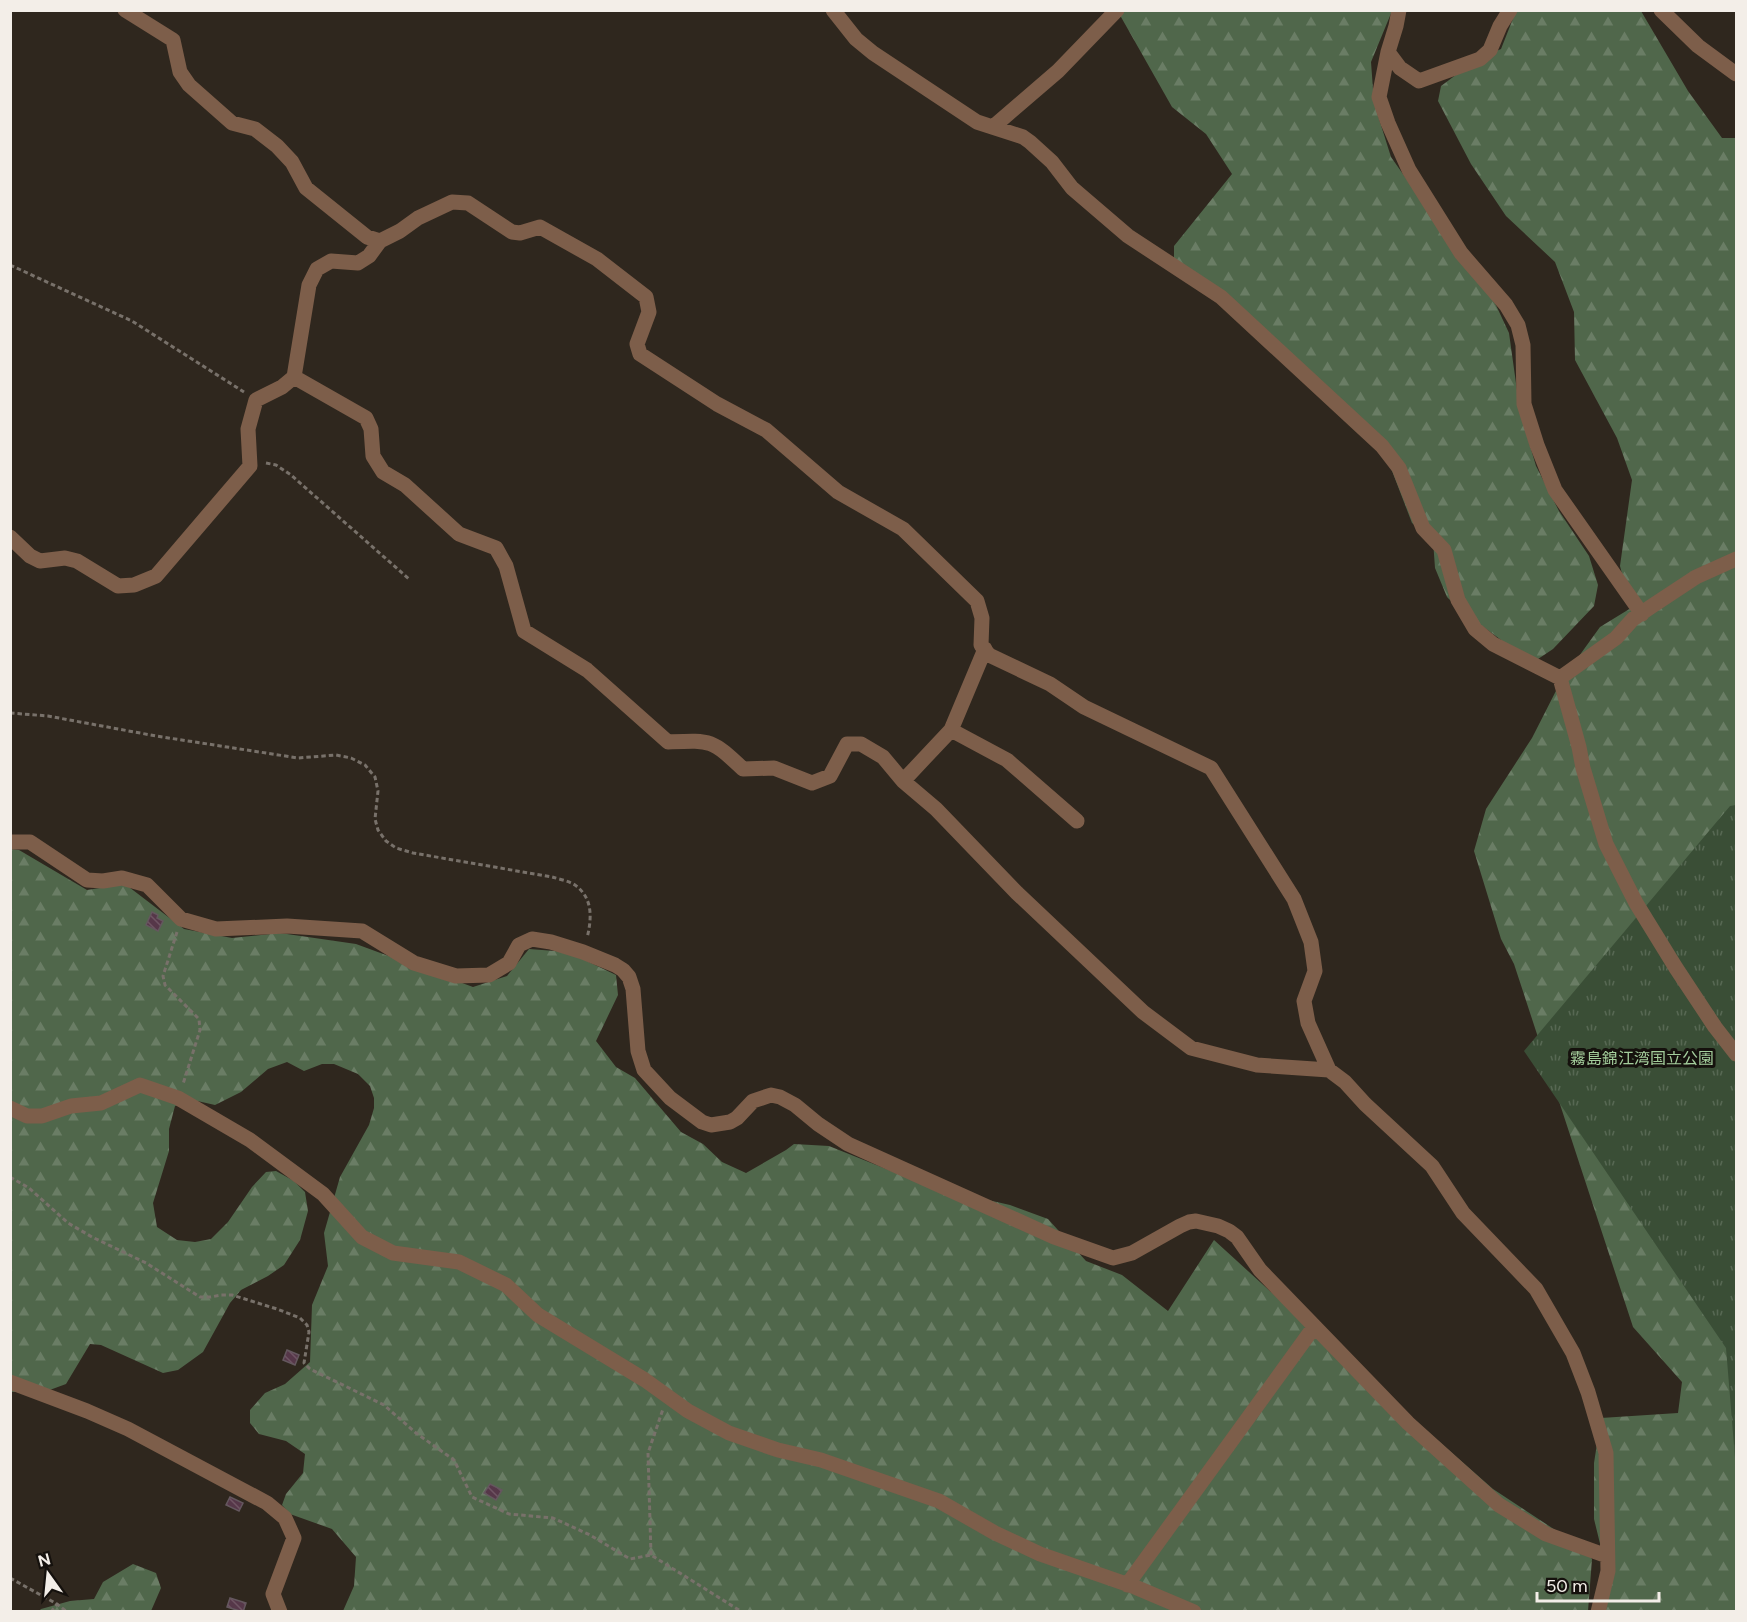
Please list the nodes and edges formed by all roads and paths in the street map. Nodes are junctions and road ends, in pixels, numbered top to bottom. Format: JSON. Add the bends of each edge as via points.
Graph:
{"nodes":[{"id":1,"x":125,"y":10,"type":"edge"},
{"id":2,"x":833,"y":10,"type":"edge"},
{"id":3,"x":1117,"y":10,"type":"edge"},
{"id":4,"x":1399,"y":10,"type":"edge"},
{"id":5,"x":1510,"y":10,"type":"edge"},
{"id":6,"x":1661,"y":10,"type":"edge"},
{"id":7,"x":1388,"y":52,"type":"junction"},
{"id":8,"x":1737,"y":74,"type":"edge"},
{"id":9,"x":993,"y":127,"type":"junction"},
{"id":10,"x":380,"y":241,"type":"junction"},
{"id":11,"x":10,"y":265,"type":"edge"},
{"id":12,"x":294,"y":377,"type":"junction"},
{"id":13,"x":256,"y":400,"type":"junction"},
{"id":14,"x":250,"y":458,"type":"junction"},
{"id":15,"x":10,"y":537,"type":"edge"},
{"id":16,"x":1737,"y":559,"type":"edge"},
{"id":17,"x":409,"y":579,"type":"dead end"},
{"id":18,"x":1647,"y":610,"type":"junction"},
{"id":19,"x":985,"y":649,"type":"junction"},
{"id":20,"x":1560,"y":678,"type":"junction"},
{"id":21,"x":10,"y":712,"type":"edge"},
{"id":22,"x":951,"y":730,"type":"junction"},
{"id":23,"x":903,"y":781,"type":"junction"},
{"id":24,"x":1077,"y":821,"type":"dead end"},
{"id":25,"x":10,"y":842,"type":"edge"},
{"id":26,"x":181,"y":919,"type":"junction"},
{"id":27,"x":584,"y":952,"type":"junction"},
{"id":28,"x":1737,"y":1054,"type":"edge"},
{"id":29,"x":1329,"y":1070,"type":"junction"},
{"id":30,"x":178,"y":1098,"type":"junction"},
{"id":31,"x":10,"y":1108,"type":"edge"},
{"id":32,"x":10,"y":1177,"type":"edge"},
{"id":33,"x":1314,"y":1327,"type":"junction"},
{"id":34,"x":10,"y":1382,"type":"edge"},
{"id":35,"x":668,"y":1397,"type":"junction"},
{"id":36,"x":651,"y":1555,"type":"junction"},
{"id":37,"x":1607,"y":1556,"type":"junction"},
{"id":38,"x":10,"y":1578,"type":"edge"},
{"id":39,"x":1127,"y":1585,"type":"junction"},
{"id":40,"x":57,"y":1604,"type":"junction"},
{"id":41,"x":51,"y":1611,"type":"edge"},
{"id":42,"x":67,"y":1611,"type":"edge"},
{"id":43,"x":280,"y":1611,"type":"edge"},
{"id":44,"x":742,"y":1611,"type":"edge"},
{"id":45,"x":1194,"y":1611,"type":"edge"},
{"id":46,"x":1598,"y":1611,"type":"edge"}],
"edges":[{"from":1,"to":10,"type":"street","via":[[173,40],[180,72],[189,85],[232,123],[255,129],[277,146],[292,162],[306,188],[368,237]]},
{"from":2,"to":9,"type":"street","via":[[855,39],[873,53],[977,122]]},
{"from":3,"to":9,"type":"street","via":[[1058,71]]},
{"from":4,"to":7,"type":"street"},
{"from":5,"to":7,"type":"street","via":[[1490,51],[1480,59],[1419,81],[1400,68]]},
{"from":6,"to":8,"type":"street","via":[[1698,46]]},
{"from":7,"to":18,"type":"street","via":[[1379,97],[1388,123],[1409,170],[1461,253],[1506,305],[1518,325],[1523,345],[1524,404],[1555,490]]},
{"from":9,"to":20,"type":"street","via":[[1030,142],[1072,188],[1128,236],[1221,297],[1382,446],[1399,468],[1423,528],[1444,550],[1458,600],[1475,629],[1493,644]]},
{"from":10,"to":12,"type":"street","via":[[358,263],[330,261],[317,269],[309,285]]},
{"from":10,"to":19,"type":"street","via":[[452,202],[468,202],[512,232],[540,226],[597,259],[646,297],[650,312],[637,344],[640,354],[717,404],[766,430],[838,492],[903,529],[977,601],[982,618],[981,645]]},
{"from":11,"to":13,"type":"path","via":[[132,321]]},
{"from":12,"to":13,"type":"street"},
{"from":12,"to":23,"type":"street","via":[[366,418],[373,456],[383,472],[405,485],[459,534],[496,548],[506,566],[524,631],[587,670],[668,742],[704,740],[721,748],[743,769],[774,768],[812,783],[830,776],[847,744],[861,744],[882,757]]},
{"from":13,"to":14,"type":"street","via":[[248,429]]},
{"from":14,"to":15,"type":"street","via":[[250,466],[156,576],[134,585],[118,586],[77,561],[40,561]]},
{"from":14,"to":17,"type":"path","via":[[276,465],[291,475]]},
{"from":16,"to":18,"type":"street","via":[[1696,577]]},
{"from":18,"to":20,"type":"street"},
{"from":19,"to":22,"type":"street"},
{"from":19,"to":29,"type":"street","via":[[989,655],[1050,684],[1084,707],[1211,768],[1294,899],[1311,942],[1315,971],[1304,1001],[1308,1023]]},
{"from":20,"to":28,"type":"street","via":[[1606,844],[1676,968]]},
{"from":21,"to":27,"type":"path","via":[[297,758],[351,758],[365,765],[375,777],[378,830],[396,848],[573,884],[590,904],[591,921]]},
{"from":22,"to":23,"type":"street"},
{"from":22,"to":24,"type":"street","via":[[1007,760]]},
{"from":23,"to":29,"type":"street","via":[[1143,1012],[1191,1048],[1257,1065]]},
{"from":25,"to":26,"type":"street","via":[[30,842],[87,880],[122,878],[147,885]]},
{"from":26,"to":27,"type":"street","via":[[216,930],[287,926],[362,931],[414,963],[456,976],[489,975],[509,963],[519,945],[532,939]]},
{"from":26,"to":30,"type":"path","via":[[163,976],[165,985],[199,1019],[200,1030]]},
{"from":27,"to":33,"type":"street","via":[[615,965],[629,977],[644,1070],[670,1098],[702,1122],[730,1122],[761,1096],[780,1097],[848,1144],[1054,1237],[1113,1258],[1189,1222],[1218,1226],[1237,1238],[1260,1270]]},
{"from":29,"to":37,"type":"street","via":[[1432,1166],[1463,1213],[1536,1289],[1573,1353],[1606,1453]]},
{"from":30,"to":31,"type":"street","via":[[140,1085],[101,1103],[71,1106],[42,1116],[27,1116]]},
{"from":30,"to":35,"type":"street","via":[[250,1140],[323,1194],[362,1237],[393,1253],[459,1262],[506,1285],[538,1315]]},
{"from":32,"to":36,"type":"path","via":[[68,1222],[200,1297],[232,1295],[300,1318],[309,1332],[304,1363],[384,1405],[454,1460],[472,1497],[509,1514],[553,1518],[630,1559]]},
{"from":33,"to":37,"type":"street","via":[[1408,1423],[1499,1505],[1546,1534]]},
{"from":33,"to":39,"type":"street"},
{"from":34,"to":43,"type":"street","via":[[128,1429],[267,1503],[285,1518],[294,1538],[273,1594]]},
{"from":35,"to":36,"type":"path","via":[[648,1453]]},
{"from":35,"to":39,"type":"street","via":[[729,1433],[939,1501],[1040,1554]]},
{"from":36,"to":44,"type":"path"},
{"from":37,"to":46,"type":"street","via":[[1608,1570]]},
{"from":38,"to":40,"type":"path"},
{"from":39,"to":45,"type":"street"},
{"from":40,"to":41,"type":"path"},
{"from":40,"to":42,"type":"path"}]}
